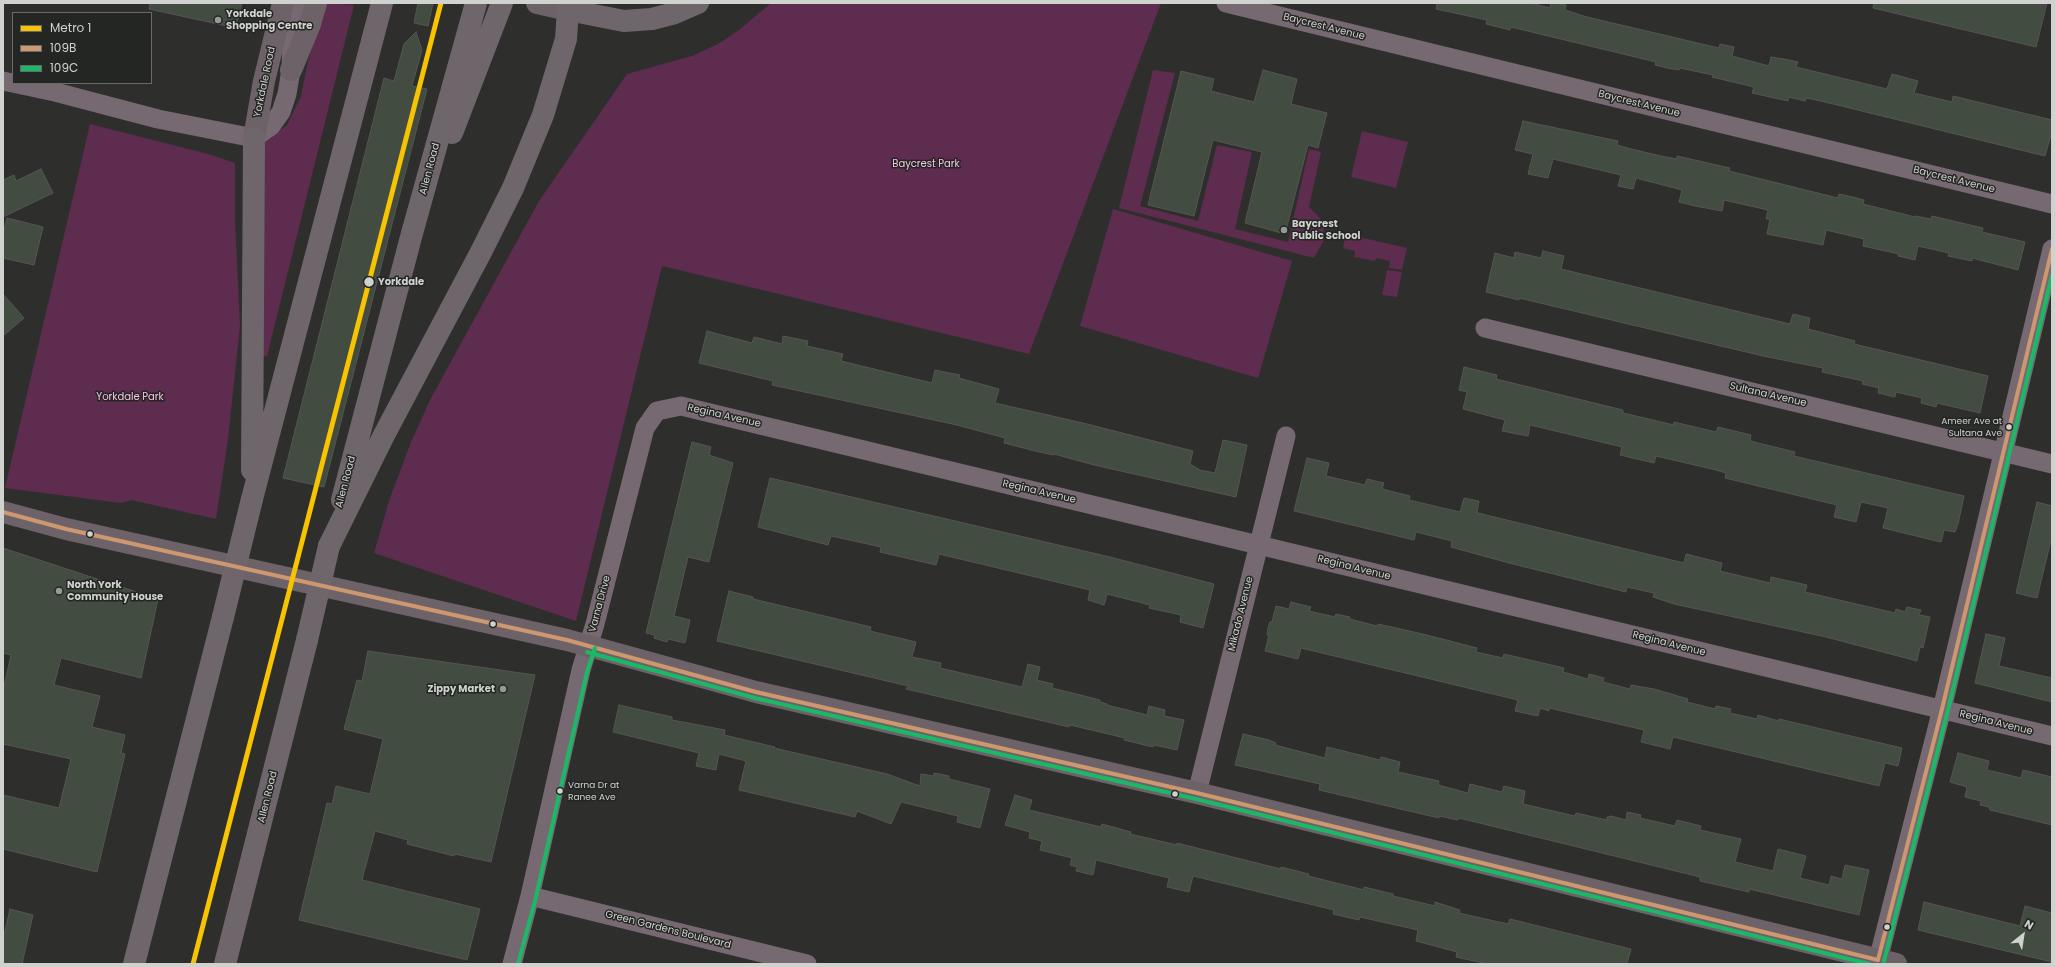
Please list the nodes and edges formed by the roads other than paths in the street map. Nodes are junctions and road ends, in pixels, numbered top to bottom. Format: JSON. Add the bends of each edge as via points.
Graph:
{"nodes":[{"id":1,"x":283,"y":3,"type":"edge"},
{"id":2,"x":298,"y":3,"type":"edge"},
{"id":3,"x":316,"y":3,"type":"edge"},
{"id":4,"x":476,"y":3,"type":"edge"},
{"id":5,"x":502,"y":3,"type":"edge"},
{"id":6,"x":537,"y":3,"type":"edge"},
{"id":7,"x":698,"y":3,"type":"edge"},
{"id":8,"x":1226,"y":3,"type":"edge"},
{"id":9,"x":568,"y":7,"type":"edge"},
{"id":10,"x":380,"y":9,"type":"edge"},
{"id":11,"x":291,"y":70,"type":"junction"},
{"id":12,"x":17,"y":84,"type":"edge"},
{"id":13,"x":254,"y":138,"type":"junction"},
{"id":14,"x":2052,"y":204,"type":"edge"},
{"id":15,"x":411,"y":237,"type":"junction"},
{"id":16,"x":2052,"y":249,"type":"edge"},
{"id":17,"x":1485,"y":328,"type":"dead end"},
{"id":18,"x":657,"y":412,"type":"joint"},
{"id":19,"x":1286,"y":436,"type":"dead end"},
{"id":20,"x":2003,"y":451,"type":"junction"},
{"id":21,"x":2052,"y":464,"type":"edge"},
{"id":22,"x":252,"y":499,"type":"junction"},
{"id":23,"x":3,"y":512,"type":"edge"},
{"id":24,"x":1259,"y":544,"type":"junction"},
{"id":25,"x":329,"y":546,"type":"junction"},
{"id":26,"x":589,"y":646,"type":"junction"},
{"id":27,"x":1942,"y":710,"type":"junction"},
{"id":28,"x":2052,"y":736,"type":"edge"},
{"id":29,"x":1197,"y":792,"type":"junction"},
{"id":30,"x":530,"y":896,"type":"junction"},
{"id":31,"x":1884,"y":963,"type":"edge"},
{"id":32,"x":134,"y":964,"type":"edge"},
{"id":33,"x":225,"y":964,"type":"edge"},
{"id":34,"x":512,"y":964,"type":"edge"},
{"id":35,"x":807,"y":964,"type":"edge"}],
"edges":[{"from":1,"to":13,"type":"street","name":"Yorkdale Road","via":[[264,81]]},
{"from":2,"to":11,"type":"street","name":"Yorkdale Road","via":[[292,34]]},
{"from":3,"to":11,"type":"street"},
{"from":4,"to":15,"type":"highway","name":"Allen Road"},
{"from":5,"to":15,"type":"highway"},
{"from":6,"to":9,"type":"street"},
{"from":7,"to":9,"type":"highway","via":[[652,19],[624,21]]},
{"from":8,"to":14,"type":"street","name":"Baycrest Avenue"},
{"from":9,"to":25,"type":"highway","via":[[566,38],[543,114],[513,188]]},
{"from":10,"to":22,"type":"highway"},
{"from":11,"to":13,"type":"street","name":"Yorkdale Road","via":[[281,112],[270,126]]},
{"from":12,"to":13,"type":"street","via":[[158,119]]},
{"from":13,"to":22,"type":"highway"},
{"from":15,"to":25,"type":"highway","name":"Allen Road"},
{"from":16,"to":20,"type":"street"},
{"from":17,"to":20,"type":"street","name":"Sultana Avenue"},
{"from":18,"to":24,"type":"street","name":"Regina Avenue","via":[[681,406]]},
{"from":18,"to":26,"type":"street","name":"Varna Drive","via":[[645,428]]},
{"from":19,"to":24,"type":"street","name":"Mikado Avenue"},
{"from":20,"to":21,"type":"street","name":"Sultana Avenue"},
{"from":20,"to":27,"type":"street"},
{"from":22,"to":32,"type":"highway","bridge":true},
{"from":23,"to":26,"type":"street","via":[[66,529]]},
{"from":24,"to":27,"type":"street","name":"Regina Avenue"},
{"from":24,"to":29,"type":"street","name":"Mikado Avenue"},
{"from":25,"to":33,"type":"highway","name":"Allen Road","bridge":true},
{"from":26,"to":29,"type":"street","via":[[756,692]]},
{"from":26,"to":30,"type":"street","name":"Varna Drive","via":[[581,670]]},
{"from":27,"to":28,"type":"street","name":"Regina Avenue"},
{"from":27,"to":31,"type":"street"},
{"from":29,"to":31,"type":"street"},
{"from":30,"to":34,"type":"street","name":"Varna Drive"},
{"from":30,"to":35,"type":"street","name":"Green Gardens Boulevard"}]}
